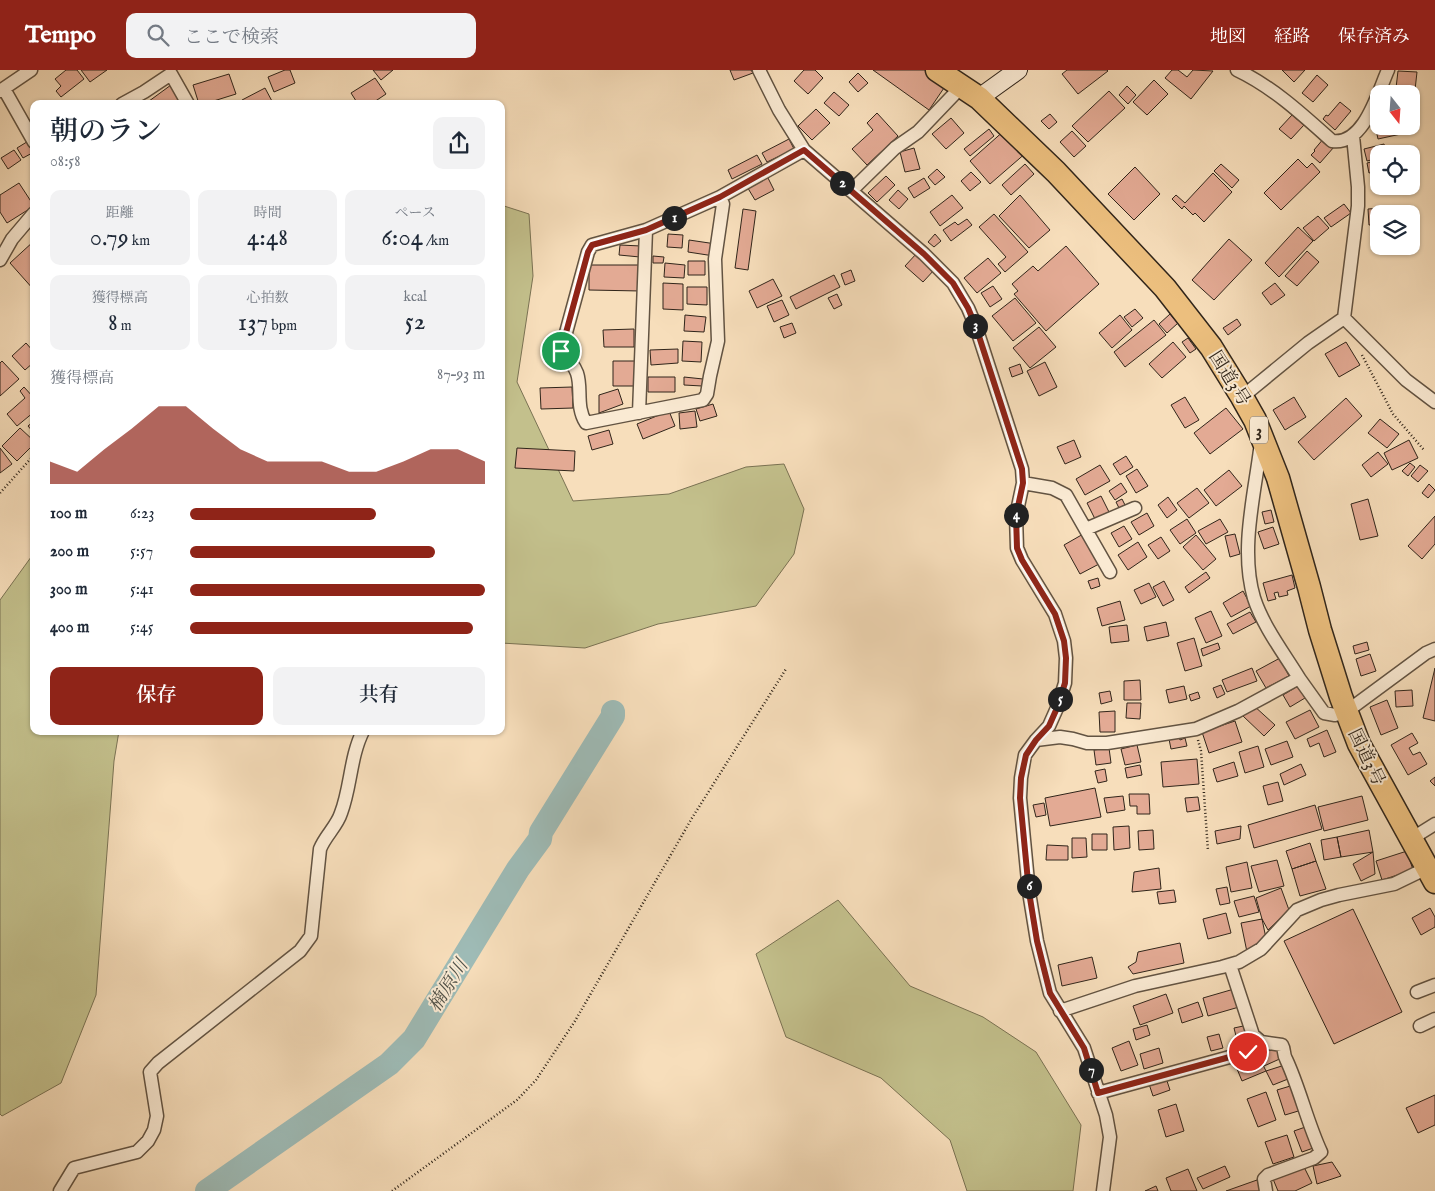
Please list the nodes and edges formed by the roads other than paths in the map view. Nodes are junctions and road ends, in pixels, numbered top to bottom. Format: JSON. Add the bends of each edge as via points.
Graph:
{"nodes":[{"id":1,"x":31,"y":70,"type":"edge"},
{"id":2,"x":759,"y":70,"type":"edge"},
{"id":3,"x":938,"y":70,"type":"edge"},
{"id":4,"x":1018,"y":70,"type":"edge"},
{"id":5,"x":1237,"y":70,"type":"edge"},
{"id":6,"x":1388,"y":70,"type":"edge"},
{"id":7,"x":177,"y":72,"type":"edge"},
{"id":8,"x":2,"y":90,"type":"edge"},
{"id":9,"x":971,"y":92,"type":"junction"},
{"id":10,"x":129,"y":100,"type":"edge"},
{"id":11,"x":187,"y":100,"type":"edge"},
{"id":12,"x":30,"y":136,"type":"edge"},
{"id":13,"x":1353,"y":136,"type":"junction"},
{"id":14,"x":804,"y":150,"type":"junction"},
{"id":15,"x":851,"y":191,"type":"junction"},
{"id":16,"x":720,"y":197,"type":"junction"},
{"id":17,"x":30,"y":217,"type":"edge"},
{"id":18,"x":646,"y":230,"type":"junction"},
{"id":19,"x":0,"y":260,"type":"edge"},
{"id":20,"x":1344,"y":318,"type":"junction"},
{"id":21,"x":1242,"y":397,"type":"junction"},
{"id":22,"x":1435,"y":402,"type":"edge"},
{"id":23,"x":639,"y":413,"type":"junction"},
{"id":24,"x":1266,"y":446,"type":"junction"},
{"id":25,"x":1023,"y":483,"type":"junction"},
{"id":26,"x":1135,"y":508,"type":"dead end"},
{"id":27,"x":1086,"y":529,"type":"junction"},
{"id":28,"x":1110,"y":572,"type":"dead end"},
{"id":29,"x":1435,"y":649,"type":"edge"},
{"id":30,"x":1299,"y":678,"type":"junction"},
{"id":31,"x":1346,"y":712,"type":"junction"},
{"id":32,"x":362,"y":735,"type":"edge"},
{"id":33,"x":1036,"y":740,"type":"junction"},
{"id":34,"x":1435,"y":824,"type":"edge"},
{"id":35,"x":1411,"y":839,"type":"junction"},
{"id":36,"x":1431,"y":875,"type":"edge"},
{"id":37,"x":1230,"y":965,"type":"junction"},
{"id":38,"x":1435,"y":985,"type":"edge"},
{"id":39,"x":1417,"y":992,"type":"dead end"},
{"id":40,"x":1060,"y":1011,"type":"junction"},
{"id":41,"x":1435,"y":1018,"type":"edge"},
{"id":42,"x":1420,"y":1026,"type":"dead end"},
{"id":43,"x":1261,"y":1042,"type":"junction"},
{"id":44,"x":1098,"y":1093,"type":"junction"},
{"id":45,"x":60,"y":1191,"type":"edge"},
{"id":46,"x":1103,"y":1191,"type":"edge"},
{"id":47,"x":1266,"y":1191,"type":"edge"}],
"edges":[{"from":1,"to":8,"type":"street"},
{"from":2,"to":14,"type":"street"},
{"from":3,"to":9,"type":"highway","name":"国道3号","number":"3"},
{"from":4,"to":9,"type":"street"},
{"from":5,"to":13,"type":"street","via":[[1298,110],[1332,141]]},
{"from":6,"to":13,"type":"street","via":[[1368,118]]},
{"from":7,"to":10,"type":"street"},
{"from":7,"to":11,"type":"street"},
{"from":8,"to":12,"type":"street"},
{"from":9,"to":15,"type":"street","via":[[895,148]]},
{"from":9,"to":21,"type":"highway","name":"国道3号","number":"3","via":[[1056,172],[1165,288],[1211,347]]},
{"from":13,"to":20,"type":"street","via":[[1358,206]]},
{"from":14,"to":15,"type":"street"},
{"from":14,"to":16,"type":"street"},
{"from":15,"to":25,"type":"street","via":[[924,254],[953,283],[968,308],[1022,469]]},
{"from":16,"to":18,"type":"street"},
{"from":16,"to":23,"type":"street","via":[[723,204],[715,259],[718,341],[707,394],[703,400]]},
{"from":17,"to":19,"type":"street"},
{"from":18,"to":23,"type":"street"},
{"from":18,"to":23,"type":"street","via":[[592,245],[561,351],[577,370],[581,416],[586,423]]},
{"from":20,"to":21,"type":"street","via":[[1308,342]]},
{"from":20,"to":22,"type":"street","via":[[1406,380]]},
{"from":21,"to":24,"type":"highway","name":"国道3号","number":"3"},
{"from":24,"to":30,"type":"street","via":[[1260,450],[1248,571],[1254,599]]},
{"from":24,"to":31,"type":"highway","name":"国道3号","number":"3"},
{"from":25,"to":27,"type":"street","via":[[1052,488],[1066,495]]},
{"from":25,"to":33,"type":"street","via":[[1016,516],[1017,548],[1055,614],[1066,658],[1065,683],[1057,708],[1049,726]]},
{"from":26,"to":27,"type":"street"},
{"from":27,"to":28,"type":"street"},
{"from":29,"to":31,"type":"street"},
{"from":30,"to":31,"type":"street","via":[[1324,713]]},
{"from":30,"to":33,"type":"street","via":[[1238,711],[1196,729],[1106,743],[1060,737]]},
{"from":31,"to":35,"type":"highway","name":"国道3号","number":"3","via":[[1371,769]]},
{"from":32,"to":45,"type":"street","via":[[341,814],[320,849],[311,936],[300,951],[150,1072],[157,1116],[154,1130],[137,1152],[74,1168]]},
{"from":33,"to":40,"type":"street","via":[[1026,755],[1020,798],[1037,941],[1050,993]]},
{"from":34,"to":35,"type":"street"},
{"from":35,"to":36,"type":"highway","name":"国道3号","number":"3"},
{"from":36,"to":37,"type":"street","via":[[1339,895],[1297,910],[1261,949]]},
{"from":37,"to":40,"type":"street","via":[[1135,986]]},
{"from":37,"to":43,"type":"street","via":[[1250,1028]]},
{"from":38,"to":39,"type":"street"},
{"from":40,"to":44,"type":"street","via":[[1084,1048]]},
{"from":41,"to":42,"type":"street"},
{"from":43,"to":44,"type":"street","via":[[1248,1052]]},
{"from":43,"to":47,"type":"street","via":[[1282,1045],[1321,1152],[1314,1158],[1268,1175],[1264,1180]]},
{"from":44,"to":46,"type":"street","via":[[1110,1137]]}]}
